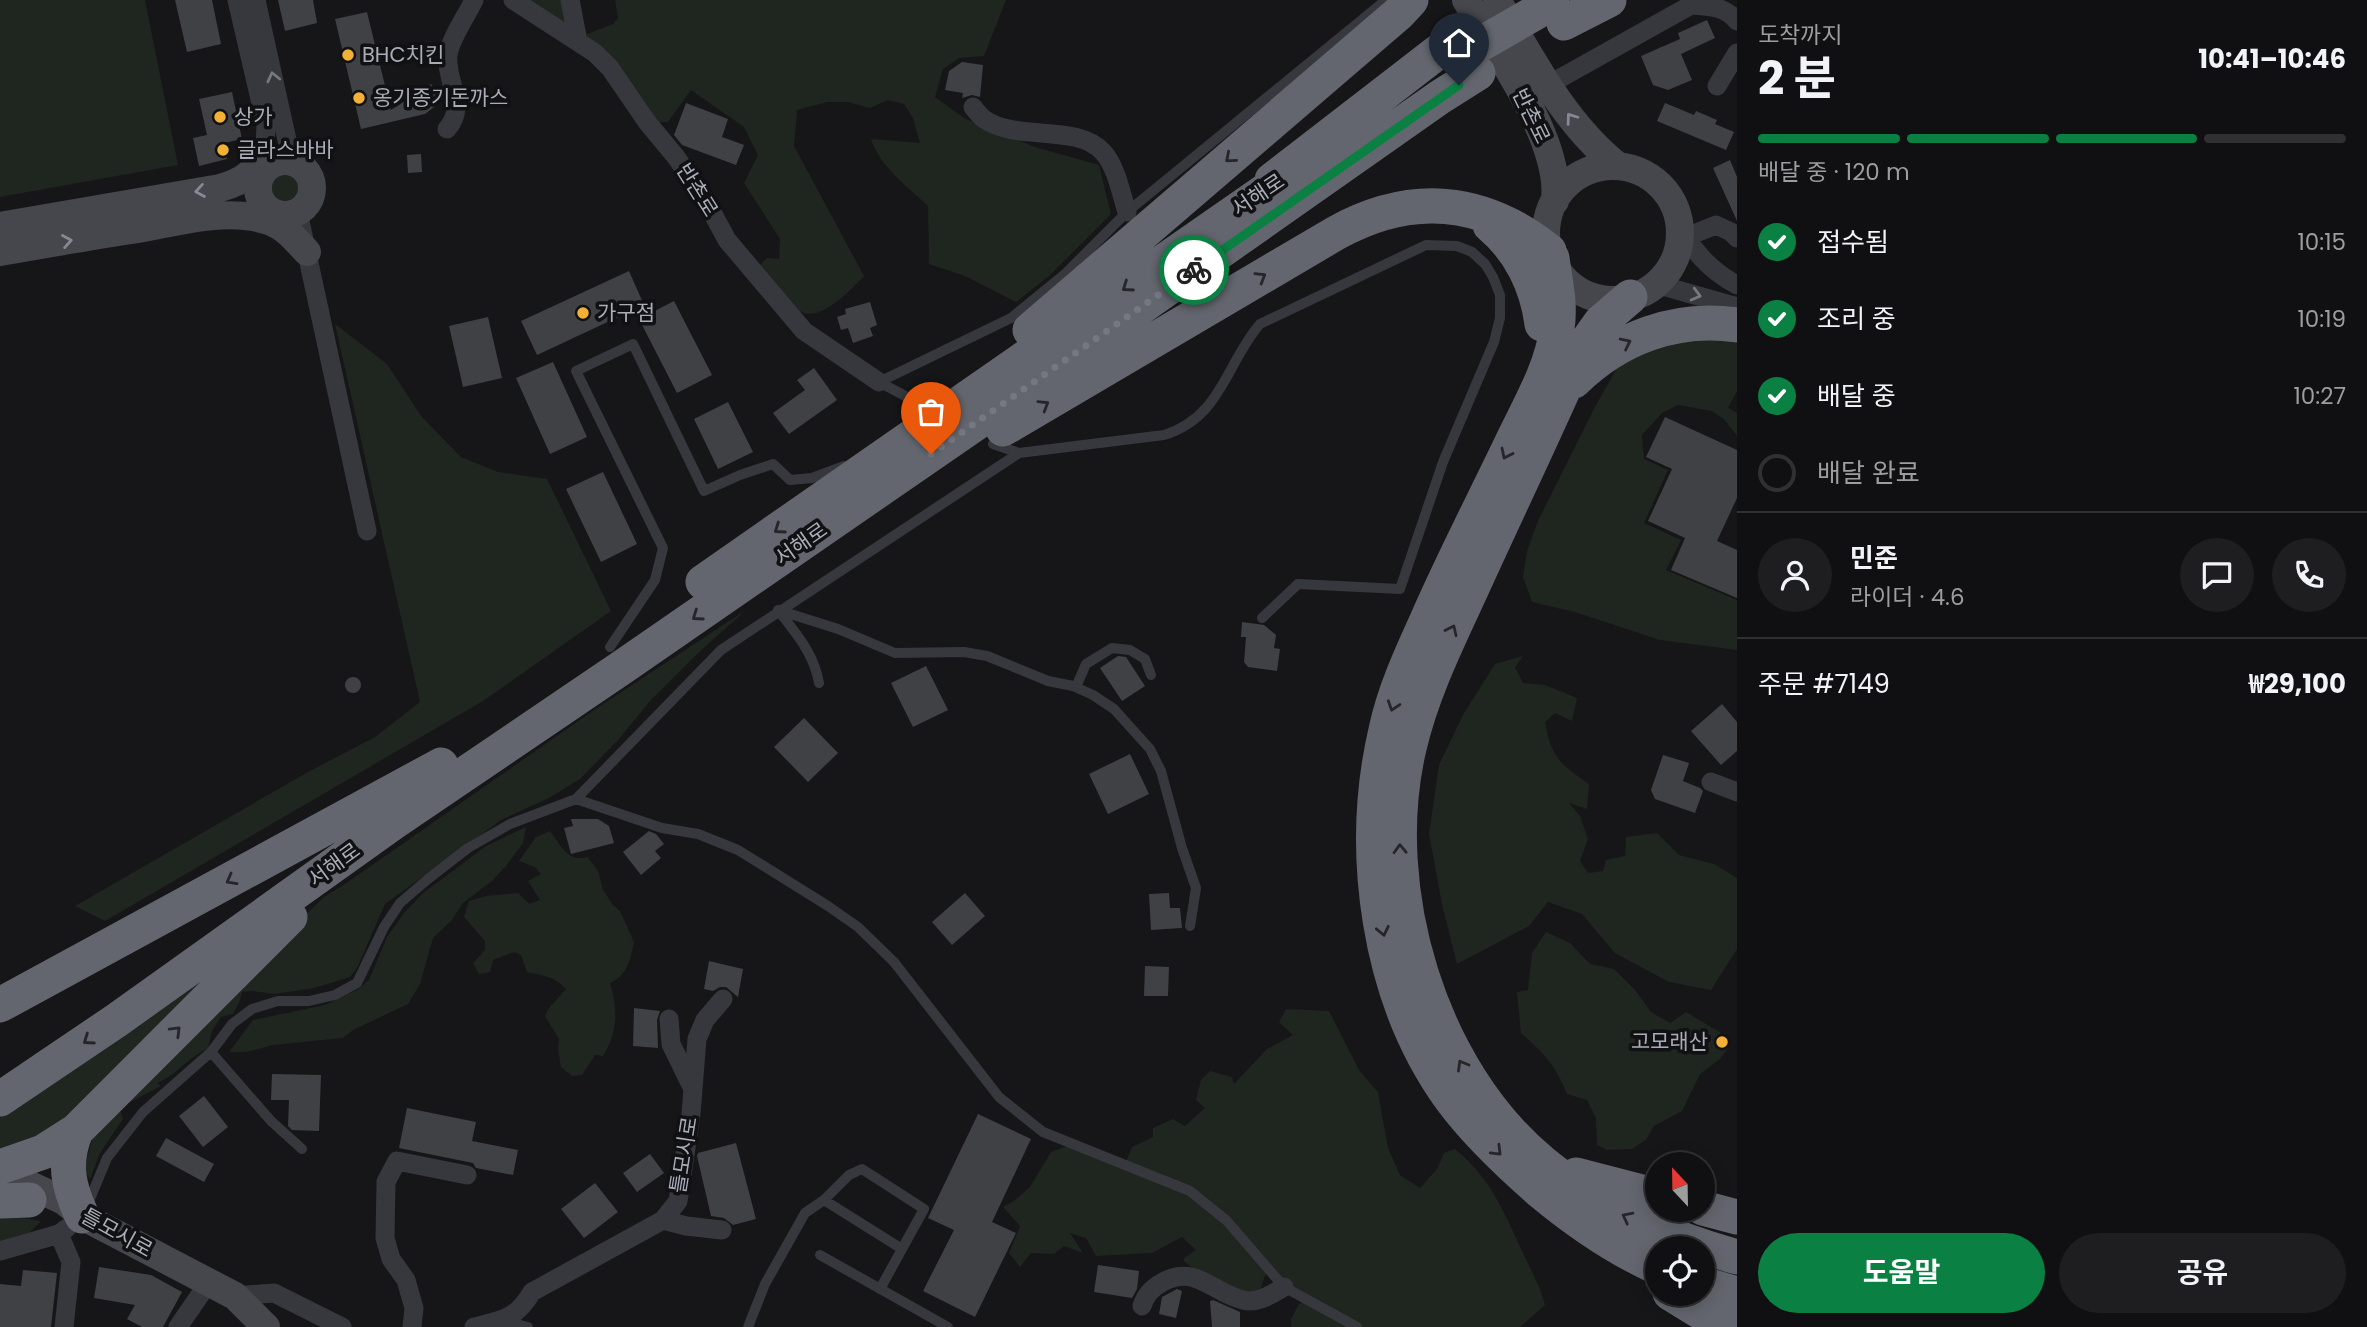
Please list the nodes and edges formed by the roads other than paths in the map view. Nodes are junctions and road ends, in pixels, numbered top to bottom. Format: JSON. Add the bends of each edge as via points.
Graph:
{"nodes":[{"id":1,"x":237,"y":0,"type":"edge"},
{"id":2,"x":256,"y":0,"type":"edge"},
{"id":3,"x":474,"y":0,"type":"edge"},
{"id":4,"x":513,"y":0,"type":"edge"},
{"id":5,"x":570,"y":0,"type":"edge"},
{"id":6,"x":1386,"y":0,"type":"edge"},
{"id":7,"x":1411,"y":0,"type":"edge"},
{"id":8,"x":1466,"y":0,"type":"edge"},
{"id":9,"x":1497,"y":0,"type":"edge"},
{"id":10,"x":1504,"y":0,"type":"edge"},
{"id":11,"x":1609,"y":0,"type":"edge"},
{"id":12,"x":1695,"y":2,"type":"edge"},
{"id":13,"x":1557,"y":9,"type":"edge"},
{"id":14,"x":1737,"y":21,"type":"edge"},
{"id":15,"x":578,"y":41,"type":"junction"},
{"id":16,"x":1468,"y":53,"type":"junction"},
{"id":17,"x":1737,"y":53,"type":"edge"},
{"id":18,"x":1548,"y":85,"type":"junction"},
{"id":19,"x":1717,"y":86,"type":"dead end"},
{"id":20,"x":973,"y":107,"type":"dead end"},
{"id":21,"x":447,"y":128,"type":"dead end"},
{"id":22,"x":264,"y":165,"type":"junction"},
{"id":23,"x":299,"y":165,"type":"junction"},
{"id":24,"x":1618,"y":166,"type":"junction"},
{"id":25,"x":1555,"y":201,"type":"junction"},
{"id":26,"x":266,"y":207,"type":"junction"},
{"id":27,"x":1456,"y":207,"type":"junction"},
{"id":28,"x":298,"y":212,"type":"junction"},
{"id":29,"x":1127,"y":212,"type":"junction"},
{"id":30,"x":207,"y":217,"type":"junction"},
{"id":31,"x":0,"y":226,"type":"edge"},
{"id":32,"x":1682,"y":228,"type":"junction"},
{"id":33,"x":1737,"y":238,"type":"edge"},
{"id":34,"x":0,"y":252,"type":"edge"},
{"id":35,"x":307,"y":252,"type":"junction"},
{"id":36,"x":1550,"y":255,"type":"junction"},
{"id":37,"x":1737,"y":285,"type":"edge"},
{"id":38,"x":1643,"y":291,"type":"junction"},
{"id":39,"x":1737,"y":307,"type":"edge"},
{"id":40,"x":1737,"y":325,"type":"edge"},
{"id":41,"x":880,"y":382,"type":"junction"},
{"id":42,"x":1546,"y":398,"type":"junction"},
{"id":43,"x":924,"y":406,"type":"dead end"},
{"id":44,"x":993,"y":443,"type":"dead end"},
{"id":45,"x":880,"y":452,"type":"junction"},
{"id":46,"x":1019,"y":453,"type":"junction"},
{"id":47,"x":814,"y":505,"type":"junction"},
{"id":48,"x":367,"y":531,"type":"dead end"},
{"id":49,"x":753,"y":577,"type":"junction"},
{"id":50,"x":778,"y":610,"type":"junction"},
{"id":51,"x":1262,"y":618,"type":"dead end"},
{"id":52,"x":610,"y":647,"type":"junction"},
{"id":53,"x":1151,"y":675,"type":"dead end"},
{"id":54,"x":818,"y":683,"type":"dead end"},
{"id":55,"x":1076,"y":687,"type":"junction"},
{"id":56,"x":441,"y":765,"type":"junction"},
{"id":57,"x":1711,"y":782,"type":"dead end"},
{"id":58,"x":1737,"y":792,"type":"edge"},
{"id":59,"x":576,"y":799,"type":"junction"},
{"id":60,"x":362,"y":845,"type":"junction"},
{"id":61,"x":1190,"y":926,"type":"dead end"},
{"id":62,"x":723,"y":999,"type":"dead end"},
{"id":63,"x":0,"y":1005,"type":"edge"},
{"id":64,"x":669,"y":1019,"type":"dead end"},
{"id":65,"x":211,"y":1052,"type":"junction"},
{"id":66,"x":0,"y":1070,"type":"edge"},
{"id":67,"x":692,"y":1087,"type":"junction"},
{"id":68,"x":0,"y":1099,"type":"edge"},
{"id":69,"x":76,"y":1131,"type":"junction"},
{"id":70,"x":302,"y":1149,"type":"dead end"},
{"id":71,"x":1542,"y":1163,"type":"junction"},
{"id":72,"x":0,"y":1169,"type":"edge"},
{"id":73,"x":467,"y":1175,"type":"dead end"},
{"id":74,"x":1645,"y":1193,"type":"edge"},
{"id":75,"x":10,"y":1197,"type":"edge"},
{"id":76,"x":824,"y":1200,"type":"junction"},
{"id":77,"x":1715,"y":1211,"type":"edge"},
{"id":78,"x":1737,"y":1217,"type":"edge"},
{"id":79,"x":663,"y":1220,"type":"junction"},
{"id":80,"x":70,"y":1225,"type":"junction"},
{"id":81,"x":722,"y":1230,"type":"dead end"},
{"id":82,"x":1591,"y":1230,"type":"junction"},
{"id":83,"x":902,"y":1248,"type":"junction"},
{"id":84,"x":0,"y":1251,"type":"edge"},
{"id":85,"x":820,"y":1255,"type":"dead end"},
{"id":86,"x":1737,"y":1258,"type":"edge"},
{"id":87,"x":1645,"y":1261,"type":"edge"},
{"id":88,"x":1645,"y":1273,"type":"edge"},
{"id":89,"x":209,"y":1282,"type":"junction"},
{"id":90,"x":1284,"y":1287,"type":"junction"},
{"id":91,"x":1715,"y":1288,"type":"edge"},
{"id":92,"x":880,"y":1289,"type":"junction"},
{"id":93,"x":1737,"y":1294,"type":"edge"},
{"id":94,"x":235,"y":1296,"type":"junction"},
{"id":95,"x":1142,"y":1306,"type":"dead end"},
{"id":96,"x":1691,"y":1306,"type":"edge"},
{"id":97,"x":503,"y":1320,"type":"junction"},
{"id":98,"x":64,"y":1327,"type":"edge"},
{"id":99,"x":178,"y":1327,"type":"edge"},
{"id":100,"x":266,"y":1327,"type":"edge"},
{"id":101,"x":342,"y":1327,"type":"edge"},
{"id":102,"x":412,"y":1327,"type":"edge"},
{"id":103,"x":474,"y":1327,"type":"edge"},
{"id":104,"x":528,"y":1327,"type":"edge"},
{"id":105,"x":748,"y":1327,"type":"edge"},
{"id":106,"x":948,"y":1327,"type":"edge"},
{"id":107,"x":1357,"y":1327,"type":"edge"},
{"id":108,"x":1735,"y":1327,"type":"edge"}],
"edges":[{"from":1,"to":22,"type":"street","via":[[266,125]]},
{"from":23,"to":2,"type":"street","one_way":true,"via":[[287,140]]},
{"from":3,"to":21,"type":"street","via":[[448,53],[457,110]]},
{"from":4,"to":15,"type":"street","name":"반촌로"},
{"from":5,"to":15,"type":"street"},
{"from":6,"to":29,"type":"lane"},
{"from":7,"to":45,"type":"highway","one_way":true,"via":[[983,371]]},
{"from":8,"to":25,"type":"main road","name":"반촌로","via":[[1538,125],[1553,169]]},
{"from":9,"to":18,"type":"main road","name":"반촌로"},
{"from":10,"to":16,"type":"highway"},
{"from":11,"to":13,"type":"highway","name":"서해로"},
{"from":12,"to":14,"type":"street","via":[[1717,7]]},
{"from":12,"to":18,"type":"street","name":"반촌로"},
{"from":13,"to":16,"type":"highway","name":"서해로","bridge":true},
{"from":15,"to":41,"type":"street","name":"반촌로","via":[[610,68],[706,201],[727,240],[804,331]]},
{"from":16,"to":47,"type":"highway","name":"서해로","one_way":true},
{"from":16,"to":49,"type":"highway","name":"서해로","via":[[1417,113]]},
{"from":17,"to":19,"type":"street"},
{"from":24,"to":18,"type":"main road","name":"반촌로","one_way":true,"via":[[1585,135]]},
{"from":20,"to":29,"type":"street","via":[[984,119],[1007,130],[1073,138],[1102,151]]},
{"from":22,"to":23,"type":"main road","via":[[284,161]]},
{"from":22,"to":26,"type":"main road","via":[[258,193]]},
{"from":22,"to":31,"type":"main road","one_way":true,"via":[[242,181],[220,188]]},
{"from":23,"to":28,"type":"main road","via":[[312,189]]},
{"from":24,"to":25,"type":"main road","via":[[1584,173]]},
{"from":24,"to":32,"type":"main road","name":"반촌로","via":[[1638,171],[1660,185]]},
{"from":25,"to":36,"type":"main road","name":"반촌로","via":[[1547,225]]},
{"from":26,"to":28,"type":"main road","via":[[281,214]]},
{"from":26,"to":30,"type":"main road"},
{"from":27,"to":36,"type":"highway","via":[[1507,224]]},
{"from":27,"to":42,"type":"highway","via":[[1495,230],[1527,271],[1540,309]]},
{"from":49,"to":27,"type":"highway","one_way":true,"via":[[1349,226],[1401,208]]},
{"from":28,"to":35,"type":"street"},
{"from":29,"to":41,"type":"lane","via":[[1066,274],[1011,318]]},
{"from":34,"to":30,"type":"main road","one_way":true},
{"from":30,"to":35,"type":"main road","via":[[267,220],[292,234]]},
{"from":32,"to":33,"type":"street","via":[[1717,225]]},
{"from":32,"to":37,"type":"street","name":"반촌로","via":[[1713,269]]},
{"from":32,"to":38,"type":"main road","via":[[1666,274]]},
{"from":35,"to":48,"type":"street"},
{"from":36,"to":38,"type":"main road","via":[[1567,281],[1583,292],[1603,299]]},
{"from":36,"to":42,"type":"highway","via":[[1558,324]]},
{"from":38,"to":39,"type":"street","one_way":true},
{"from":38,"to":42,"type":"highway","via":[[1606,317]]},
{"from":42,"to":40,"type":"highway","one_way":true,"via":[[1596,360],[1639,336],[1682,325]]},
{"from":41,"to":43,"type":"lane"},
{"from":71,"to":42,"type":"highway","one_way":true,"via":[[1482,1097],[1440,1022],[1409,924],[1399,829],[1403,778],[1424,697]]},
{"from":42,"to":82,"type":"highway","one_way":true,"via":[[1427,618],[1394,702],[1375,798],[1376,894],[1399,995],[1443,1087],[1500,1154]]},
{"from":44,"to":46,"type":"lane"},
{"from":45,"to":47,"type":"highway"},
{"from":45,"to":52,"type":"lane","via":[[812,478],[790,480],[773,464],[704,492],[633,344],[576,372],[663,548],[655,580]]},
{"from":46,"to":50,"type":"lane"},
{"from":46,"to":51,"type":"lane","via":[[1182,430],[1225,384],[1260,324],[1426,245],[1457,246],[1472,252],[1493,277],[1500,295],[1500,318],[1399,589],[1298,584]]},
{"from":47,"to":52,"type":"highway","name":"서해로","one_way":true},
{"from":49,"to":60,"type":"highway","name":"서해로","one_way":true},
{"from":50,"to":54,"type":"lane","via":[[813,659]]},
{"from":50,"to":55,"type":"lane","via":[[895,653],[988,656],[1048,681]]},
{"from":50,"to":59,"type":"lane","via":[[721,650]]},
{"from":52,"to":56,"type":"highway","name":"서해로"},
{"from":53,"to":55,"type":"lane","via":[[1145,659],[1130,650],[1112,649],[1086,664]]},
{"from":55,"to":61,"type":"lane","via":[[1114,709],[1134,728],[1161,771],[1196,888]]},
{"from":56,"to":63,"type":"highway","one_way":true},
{"from":56,"to":66,"type":"highway","name":"서해로"},
{"from":57,"to":58,"type":"street"},
{"from":59,"to":65,"type":"lane","via":[[510,824],[428,879],[400,903],[357,983],[335,995],[278,1001],[252,1009],[232,1024]]},
{"from":59,"to":90,"type":"lane","via":[[738,850],[828,906],[894,962],[999,1097],[1043,1132],[1191,1191],[1227,1220]]},
{"from":60,"to":68,"type":"highway","name":"서해로","one_way":true},
{"from":69,"to":60,"type":"highway","one_way":true},
{"from":62,"to":67,"type":"street","name":"틀모시로","via":[[696,1039]]},
{"from":64,"to":67,"type":"street","via":[[671,1044]]},
{"from":65,"to":70,"type":"lane"},
{"from":65,"to":80,"type":"lane","via":[[143,1112],[107,1158]]},
{"from":67,"to":79,"type":"street","name":"틀모시로","via":[[678,1201]]},
{"from":69,"to":72,"type":"highway","via":[[43,1152]]},
{"from":69,"to":80,"type":"highway","via":[[67,1173],[73,1196]]},
{"from":71,"to":74,"type":"highway"},
{"from":86,"to":71,"type":"highway","one_way":true,"via":[[1636,1222]]},
{"from":72,"to":80,"type":"main road","name":"틀모시로","via":[[64,1200]]},
{"from":73,"to":102,"type":"street","via":[[397,1161],[386,1182],[385,1238],[391,1259],[406,1280],[414,1308]]},
{"from":75,"to":80,"type":"main road","via":[[59,1212]]},
{"from":76,"to":83,"type":"lane"},
{"from":76,"to":83,"type":"lane","via":[[849,1175],[862,1169],[924,1209]]},
{"from":76,"to":105,"type":"lane","via":[[805,1213],[793,1233]]},
{"from":77,"to":78,"type":"highway"},
{"from":79,"to":81,"type":"street"},
{"from":79,"to":97,"type":"street","name":"틀모시로","via":[[531,1292],[522,1308]]},
{"from":80,"to":84,"type":"street"},
{"from":80,"to":89,"type":"main road","name":"틀모시로"},
{"from":80,"to":98,"type":"street"},
{"from":82,"to":87,"type":"highway"},
{"from":82,"to":88,"type":"highway"},
{"from":83,"to":92,"type":"lane"},
{"from":85,"to":92,"type":"lane"},
{"from":89,"to":94,"type":"main road","name":"틀모시로"},
{"from":89,"to":99,"type":"street"},
{"from":90,"to":95,"type":"street","via":[[1256,1301],[1244,1301],[1188,1275],[1177,1276],[1152,1289]]},
{"from":90,"to":107,"type":"lane"},
{"from":91,"to":93,"type":"highway"},
{"from":92,"to":106,"type":"lane"},
{"from":94,"to":100,"type":"main road","name":"틀모시로"},
{"from":94,"to":101,"type":"street","via":[[274,1293]]},
{"from":96,"to":108,"type":"highway"},
{"from":97,"to":103,"type":"street","name":"틀모시로"},
{"from":97,"to":104,"type":"lane"}]}
